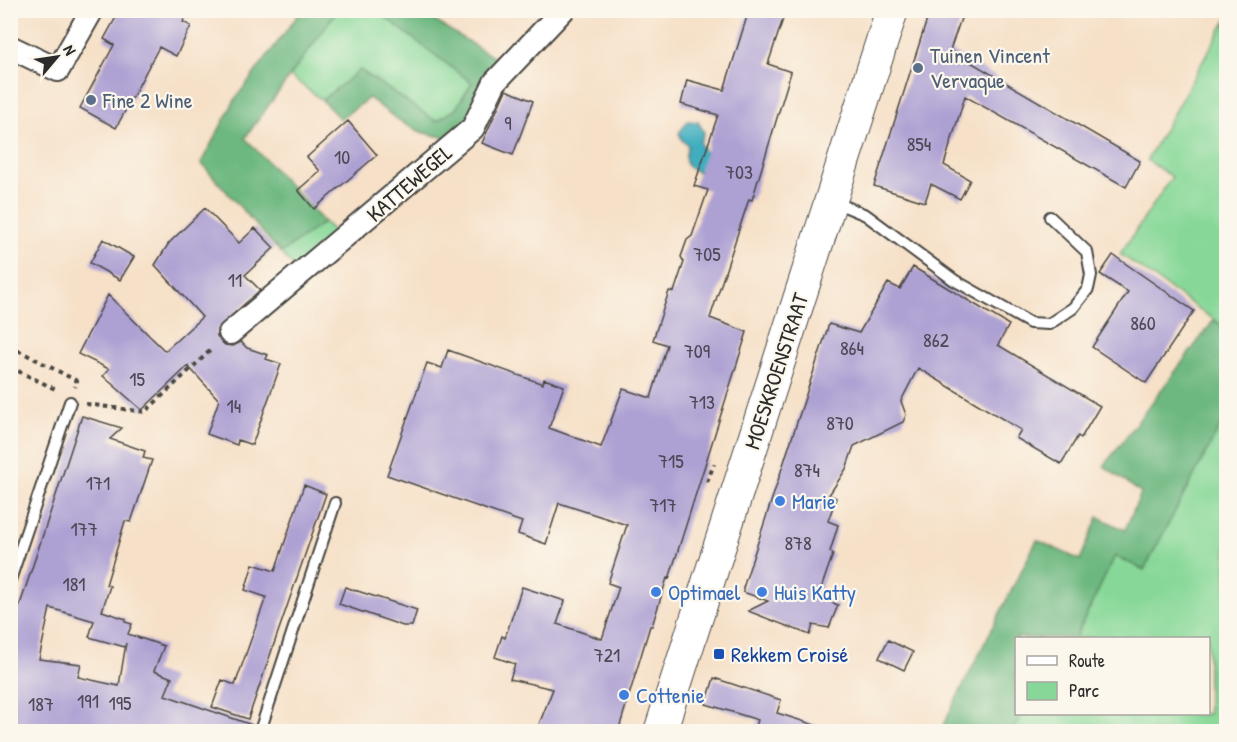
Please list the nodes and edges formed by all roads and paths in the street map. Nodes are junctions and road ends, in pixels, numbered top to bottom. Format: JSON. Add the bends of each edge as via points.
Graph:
{"nodes":[{"id":1,"x":92,"y":10,"type":"edge"},
{"id":2,"x":562,"y":10,"type":"edge"},
{"id":3,"x":892,"y":10,"type":"edge"},
{"id":4,"x":10,"y":47,"type":"edge"},
{"id":5,"x":832,"y":201,"type":"junction"},
{"id":6,"x":1050,"y":217,"type":"dead end"},
{"id":7,"x":230,"y":333,"type":"joint"},
{"id":8,"x":10,"y":346,"type":"edge"},
{"id":9,"x":10,"y":367,"type":"edge"},
{"id":10,"x":70,"y":402,"type":"junction"},
{"id":11,"x":335,"y":503,"type":"dead end"},
{"id":12,"x":10,"y":580,"type":"edge"},
{"id":13,"x":256,"y":732,"type":"edge"},
{"id":14,"x":660,"y":732,"type":"edge"}],
"edges":[{"from":1,"to":4,"type":"street","via":[[58,70]]},
{"from":2,"to":7,"type":"street","name":"KATTEWEGEL","via":[[495,82],[473,128]]},
{"from":3,"to":5,"type":"main road","name":"MOESKROENSTRAAT"},
{"from":5,"to":6,"type":"lane","via":[[866,215],[954,280],[1030,323],[1049,324],[1073,308],[1088,289],[1091,275],[1088,252]]},
{"from":5,"to":14,"type":"main road","name":"MOESKROENSTRAAT"},
{"from":7,"to":10,"type":"path","via":[[145,412]]},
{"from":8,"to":10,"type":"path","via":[[77,381]]},
{"from":9,"to":10,"type":"path","via":[[67,396]]},
{"from":10,"to":12,"type":"lane"},
{"from":11,"to":13,"type":"lane","via":[[261,728]]}]}
